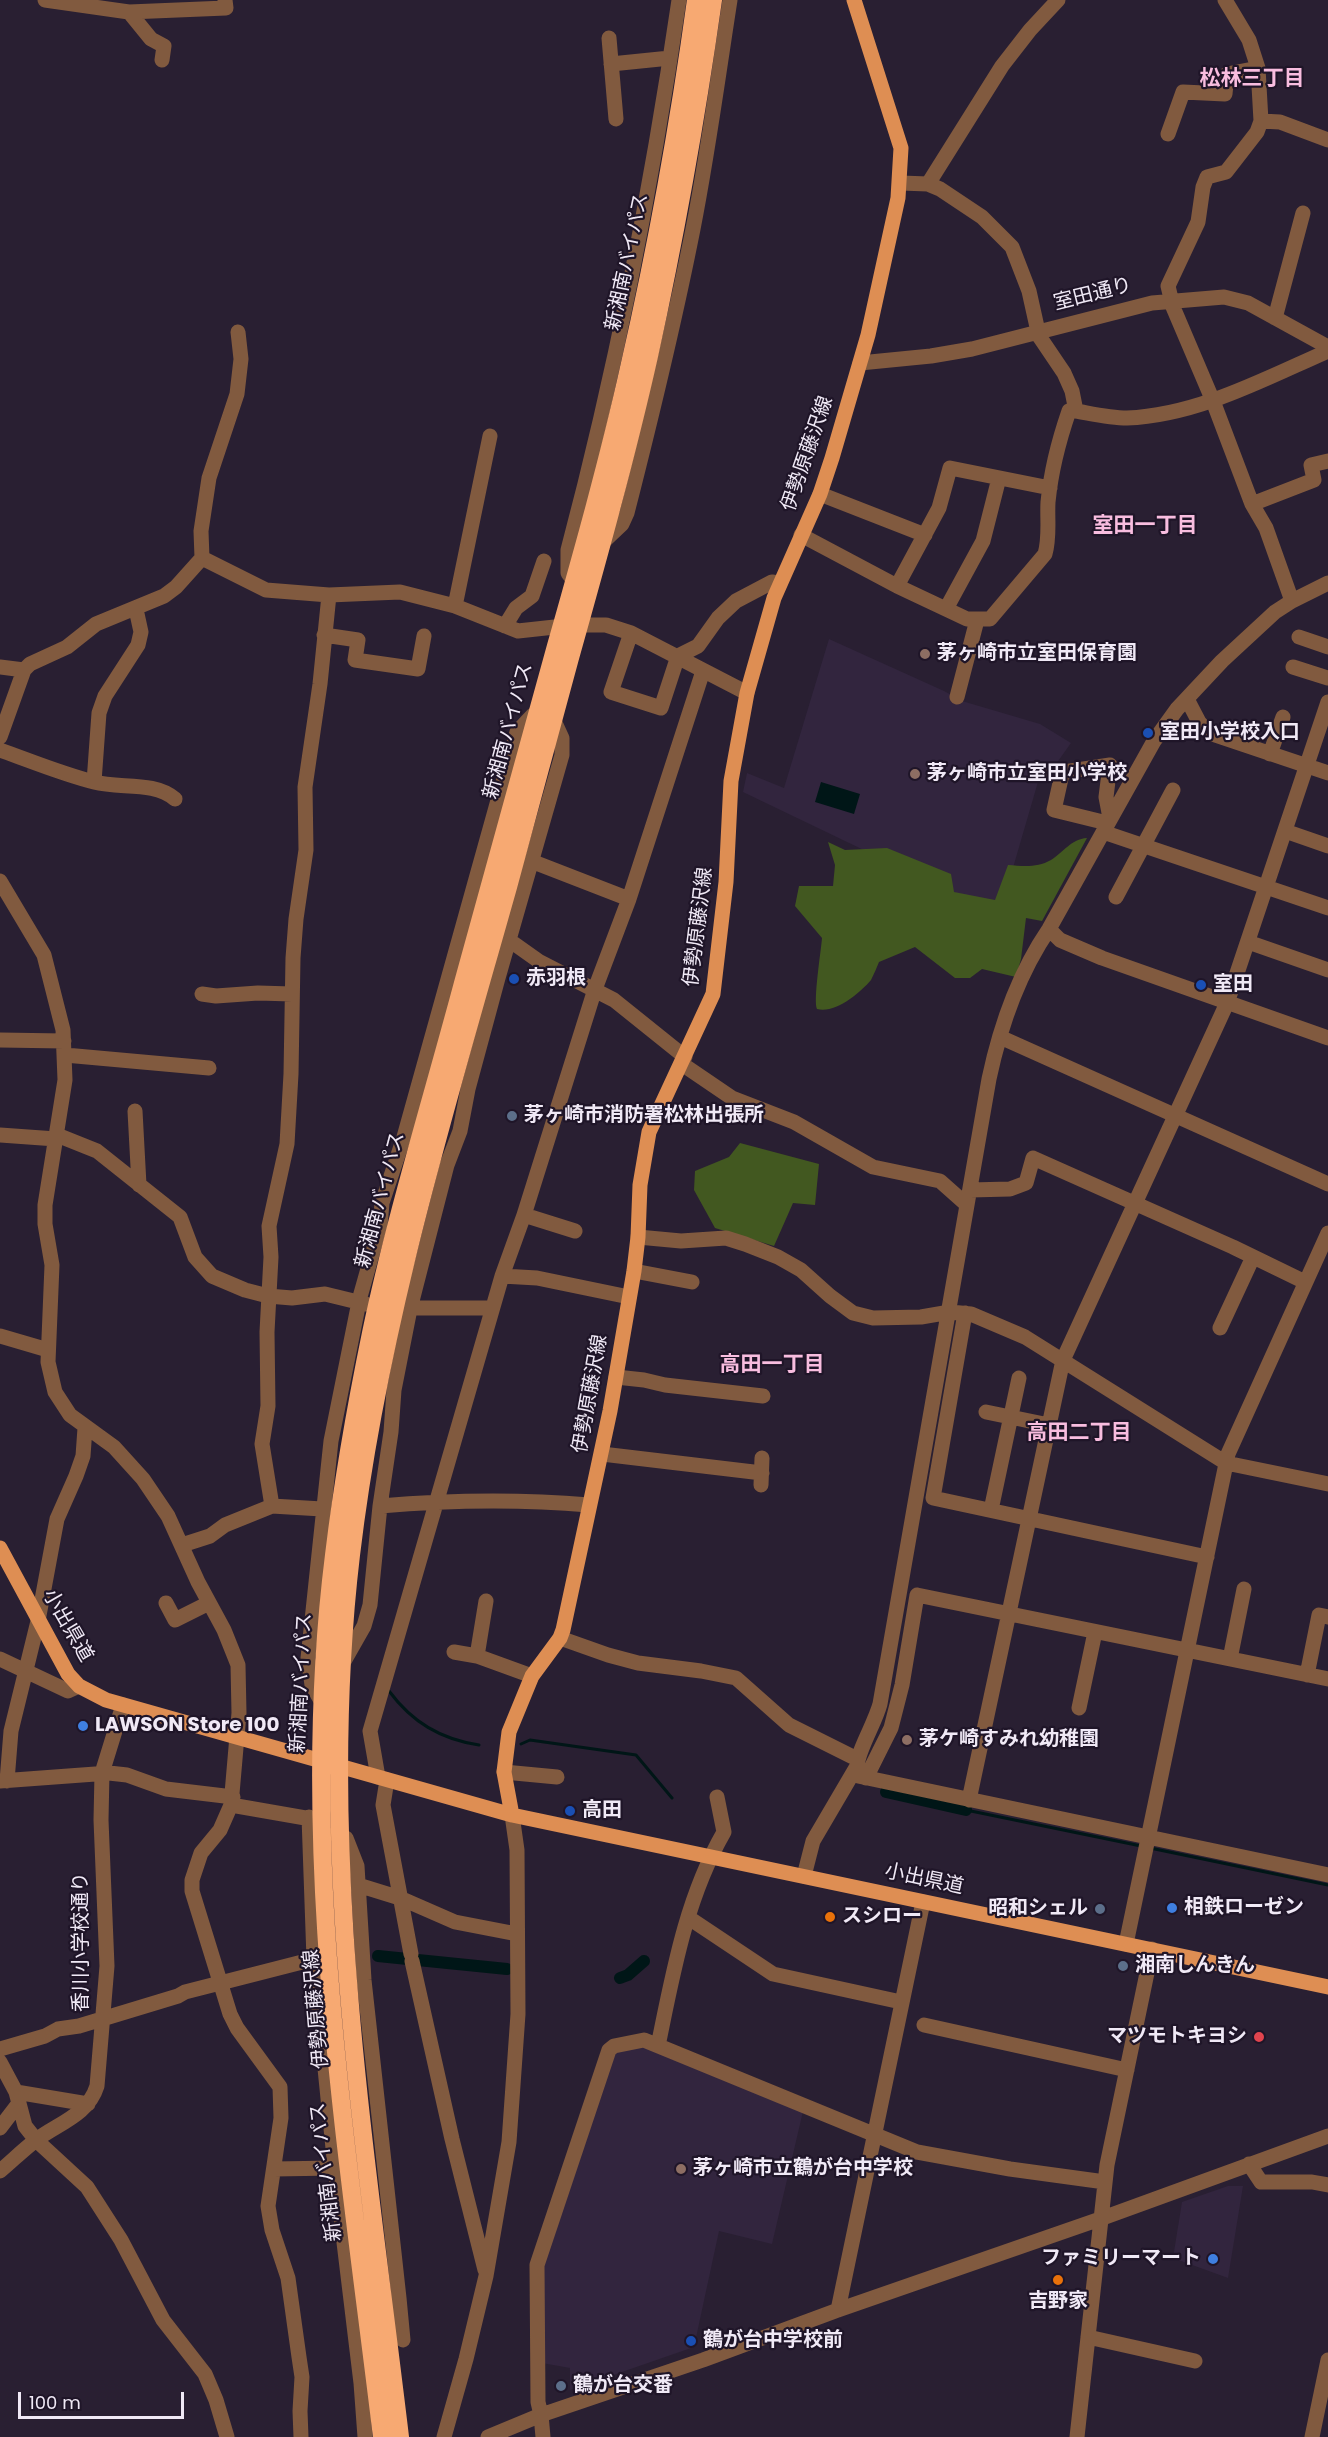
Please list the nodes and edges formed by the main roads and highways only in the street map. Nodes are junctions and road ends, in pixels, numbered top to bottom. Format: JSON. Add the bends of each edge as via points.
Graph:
{"nodes":[{"id":1,"x":696,"y":0,"type":"edge"},
{"id":2,"x":713,"y":0,"type":"edge"},
{"id":3,"x":853,"y":1,"type":"edge"},
{"id":4,"x":0,"y":1548,"type":"edge"},
{"id":5,"x":330,"y":1764,"type":"junction"},
{"id":6,"x":512,"y":1815,"type":"junction"},
{"id":7,"x":330,"y":1828,"type":"junction"},
{"id":8,"x":1328,"y":1987,"type":"edge"},
{"id":9,"x":337,"y":2007,"type":"junction"},
{"id":10,"x":320,"y":2011,"type":"road end"},
{"id":11,"x":384,"y":2437,"type":"edge"},
{"id":12,"x":398,"y":2437,"type":"edge"}],
"edges":[{"from":1,"to":11,"type":"highway","name":"新湘南バイパス","bridge":true,"via":[[668,183],[628,372],[598,497],[395,1233],[363,1377],[335,1547],[321,1717],[323,1872],[341,2101]]},
{"from":2,"to":12,"type":"highway","name":"新湘南バイパス","bridge":true,"via":[[687,169],[648,363],[596,568],[413,1231],[382,1361],[355,1527],[340,1697],[340,1871],[356,2070]]},
{"from":3,"to":6,"type":"main road","name":"伊勢原藤沢線","via":[[898,136],[901,183],[860,363],[820,494],[779,583],[747,693],[731,781],[726,882],[713,994],[645,1147],[634,1271],[616,1377],[560,1638],[532,1676],[509,1732],[504,1772]]},
{"from":4,"to":5,"type":"main road","name":"小出県道","via":[[59,1661],[90,1694]]},
{"from":5,"to":6,"type":"main road"},
{"from":5,"to":7,"type":"main road","name":"伊勢原藤沢線"},
{"from":6,"to":8,"type":"main road","name":"小出県道"},
{"from":7,"to":9,"type":"main road","name":"伊勢原藤沢線"},
{"from":7,"to":12,"type":"main road","name":"伊勢原藤沢線","via":[[352,2070]]},
{"from":9,"to":10,"type":"main road"},
{"from":9,"to":11,"type":"main road","name":"伊勢原藤沢線"}]}
